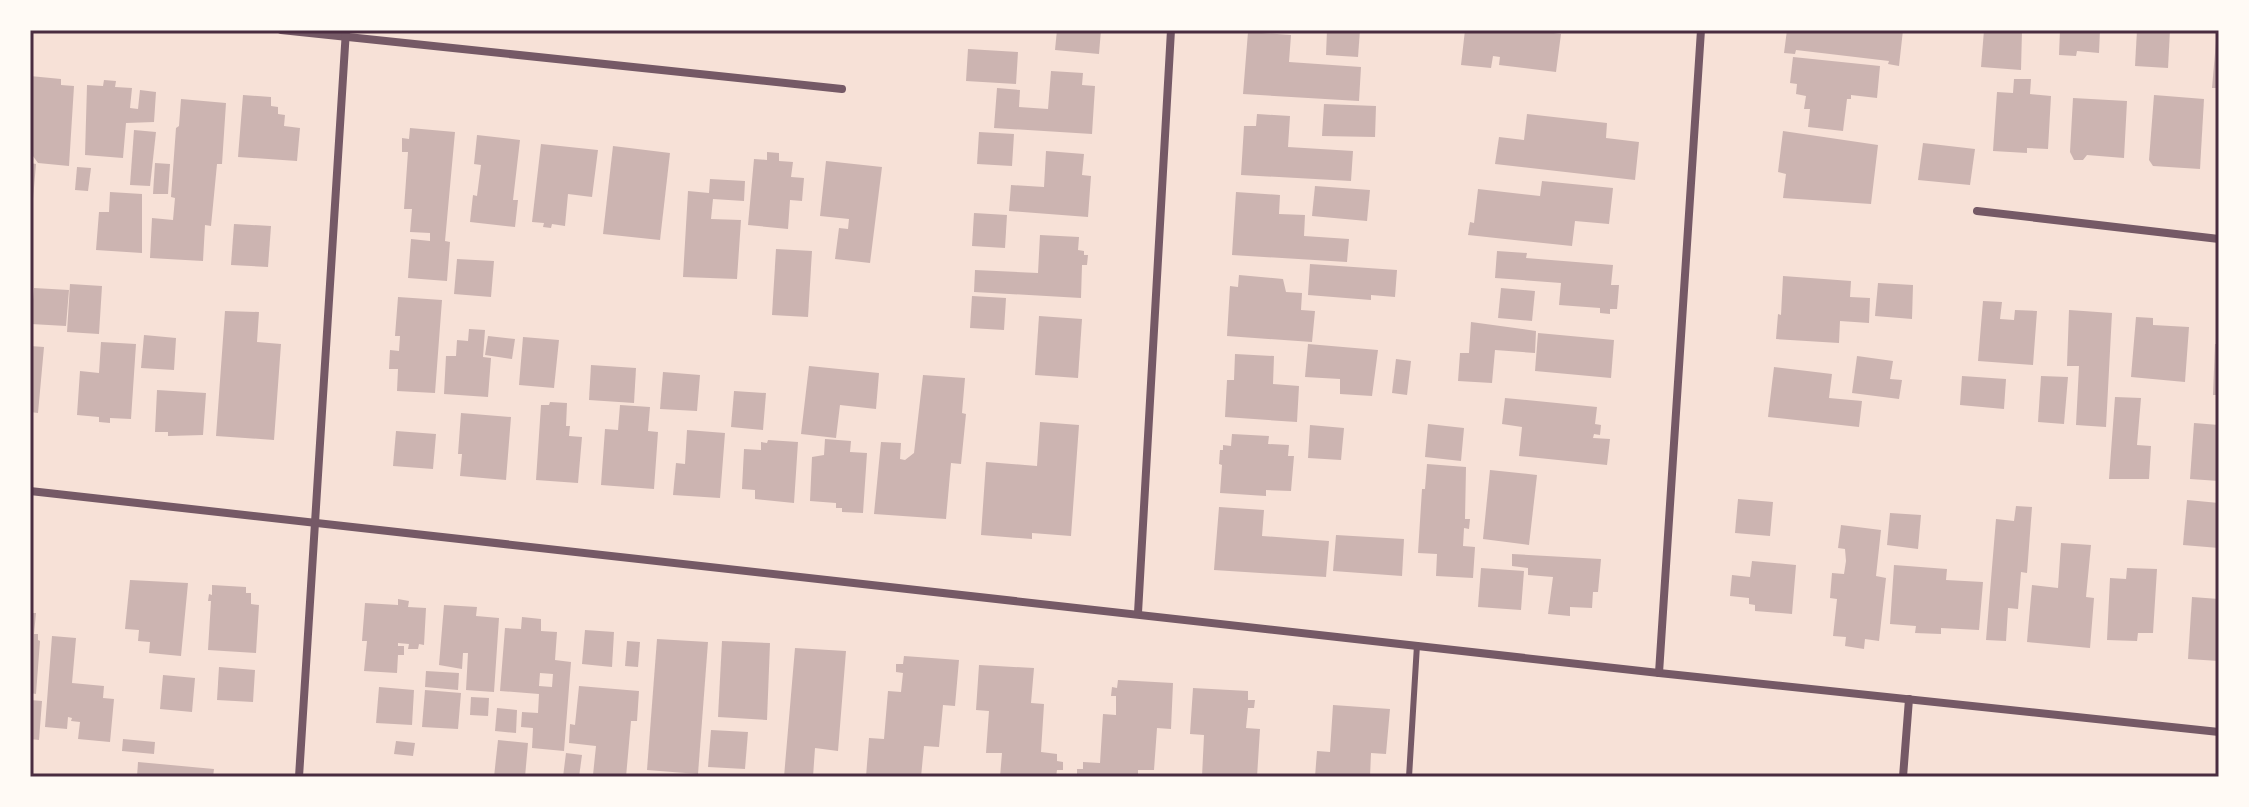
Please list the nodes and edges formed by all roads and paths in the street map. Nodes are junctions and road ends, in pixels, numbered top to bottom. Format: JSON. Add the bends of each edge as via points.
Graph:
{"nodes":[{"id":1,"x":281,"y":30,"type":"edge"},
{"id":2,"x":1171,"y":30,"type":"edge"},
{"id":3,"x":1701,"y":30,"type":"edge"},
{"id":4,"x":346,"y":34,"type":"edge"},
{"id":5,"x":842,"y":89,"type":"dead end"},
{"id":6,"x":1977,"y":211,"type":"dead end"},
{"id":7,"x":2219,"y":239,"type":"edge"},
{"id":8,"x":30,"y":491,"type":"edge"},
{"id":9,"x":317,"y":522,"type":"junction"},
{"id":10,"x":1138,"y":613,"type":"junction"},
{"id":11,"x":1417,"y":645,"type":"junction"},
{"id":12,"x":1659,"y":673,"type":"junction"},
{"id":13,"x":1909,"y":699,"type":"junction"},
{"id":14,"x":2219,"y":732,"type":"edge"},
{"id":15,"x":299,"y":777,"type":"edge"},
{"id":16,"x":1409,"y":777,"type":"edge"},
{"id":17,"x":1903,"y":777,"type":"edge"}],
"edges":[{"from":1,"to":4,"type":"street"},
{"from":2,"to":10,"type":"street"},
{"from":3,"to":12,"type":"street"},
{"from":4,"to":5,"type":"street"},
{"from":4,"to":9,"type":"street"},
{"from":6,"to":7,"type":"street"},
{"from":8,"to":9,"type":"street"},
{"from":9,"to":10,"type":"street"},
{"from":9,"to":15,"type":"street"},
{"from":10,"to":11,"type":"street"},
{"from":11,"to":12,"type":"street"},
{"from":11,"to":16,"type":"lane"},
{"from":12,"to":13,"type":"street"},
{"from":13,"to":14,"type":"street"},
{"from":13,"to":17,"type":"street"}]}
